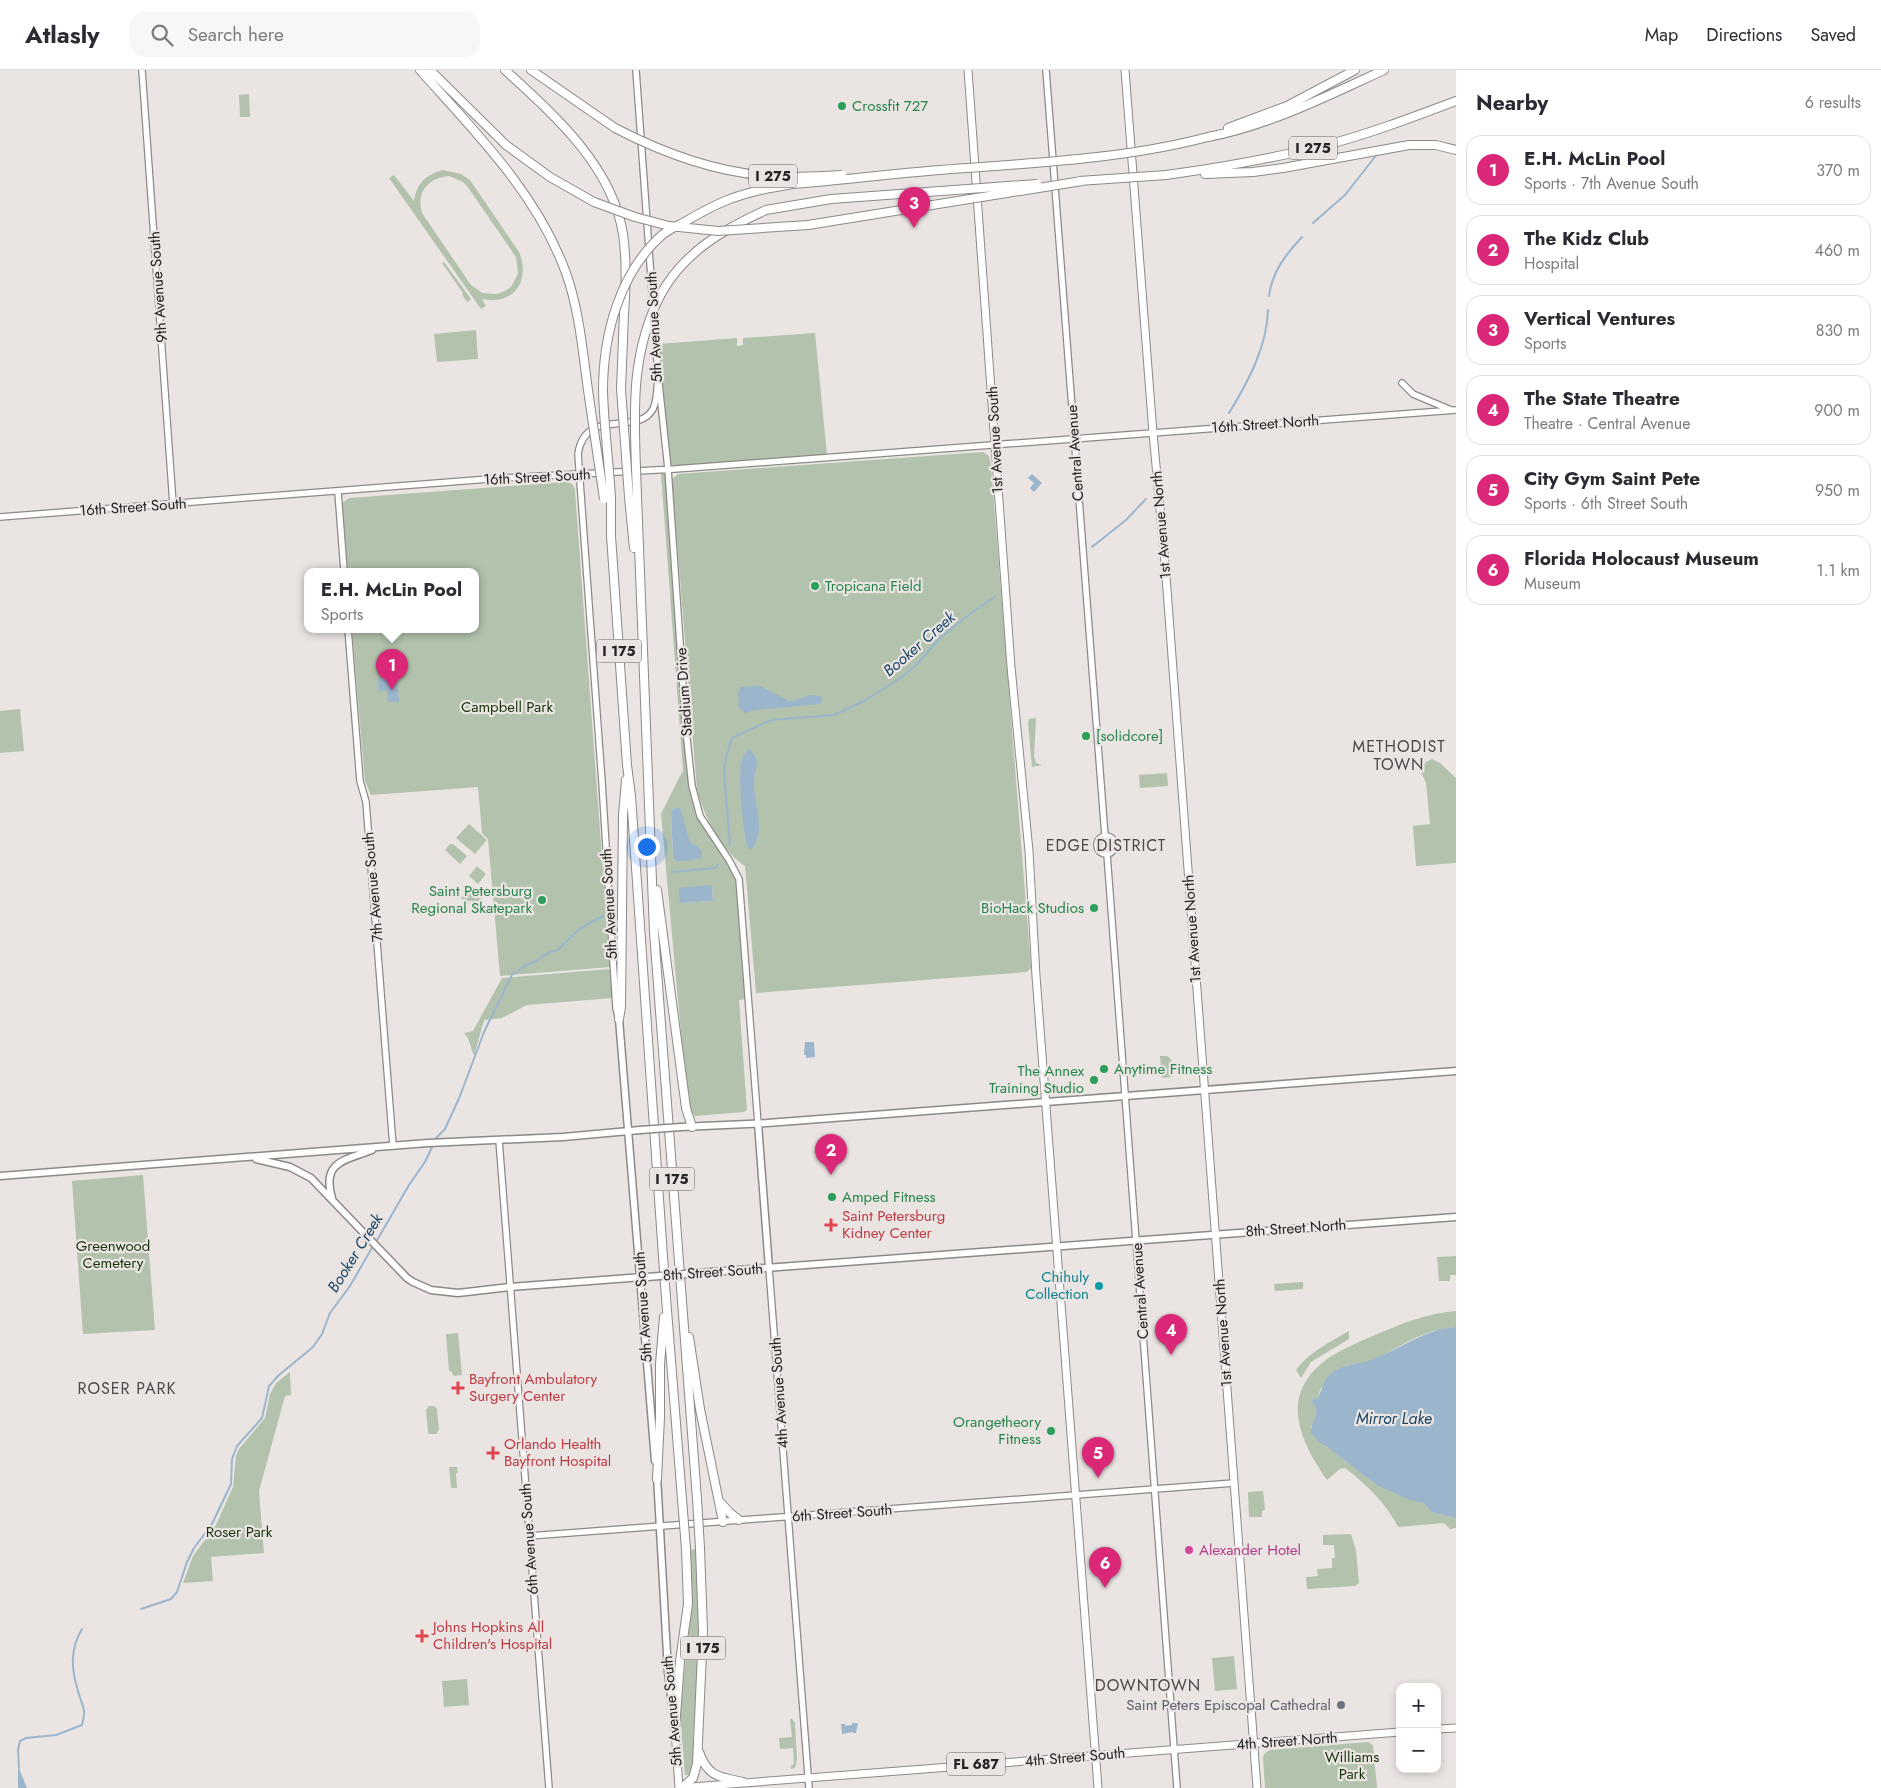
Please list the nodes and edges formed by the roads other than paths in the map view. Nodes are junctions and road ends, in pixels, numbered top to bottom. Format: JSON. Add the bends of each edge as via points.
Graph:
{"nodes":[{"id":1,"x":142,"y":70,"type":"edge"},
{"id":2,"x":420,"y":70,"type":"edge"},
{"id":3,"x":430,"y":70,"type":"edge"},
{"id":4,"x":505,"y":70,"type":"edge"},
{"id":5,"x":531,"y":70,"type":"edge"},
{"id":6,"x":636,"y":70,"type":"edge"},
{"id":7,"x":968,"y":70,"type":"edge"},
{"id":8,"x":1046,"y":70,"type":"edge"},
{"id":9,"x":1125,"y":70,"type":"edge"},
{"id":10,"x":1354,"y":70,"type":"edge"},
{"id":11,"x":1384,"y":70,"type":"edge"},
{"id":12,"x":1456,"y":102,"type":"edge"},
{"id":13,"x":1208,"y":137,"type":"junction"},
{"id":14,"x":1456,"y":150,"type":"edge"},
{"id":15,"x":939,"y":170,"type":"junction"},
{"id":16,"x":1166,"y":175,"type":"junction"},
{"id":17,"x":1082,"y":181,"type":"junction"},
{"id":18,"x":658,"y":374,"type":"junction"},
{"id":19,"x":1402,"y":383,"type":"dead end"},
{"id":20,"x":1454,"y":410,"type":"edge"},
{"id":21,"x":1153,"y":433,"type":"junction"},
{"id":22,"x":1074,"y":439,"type":"junction"},
{"id":23,"x":995,"y":445,"type":"junction"},
{"id":24,"x":668,"y":469,"type":"junction"},
{"id":25,"x":578,"y":474,"type":"junction"},
{"id":26,"x":338,"y":492,"type":"junction"},
{"id":27,"x":633,"y":497,"type":"junction"},
{"id":28,"x":608,"y":498,"type":"junction"},
{"id":29,"x":173,"y":504,"type":"junction"},
{"id":30,"x":0,"y":517,"type":"edge"},
{"id":31,"x":344,"y":568,"type":"edge"},
{"id":32,"x":348,"y":633,"type":"edge"},
{"id":33,"x":627,"y":765,"type":"junction"},
{"id":34,"x":1104,"y":836,"type":"junction"},
{"id":35,"x":1107,"y":854,"type":"junction"},
{"id":36,"x":652,"y":859,"type":"junction"},
{"id":37,"x":749,"y":998,"type":"joint"},
{"id":38,"x":619,"y":1019,"type":"junction"},
{"id":39,"x":1456,"y":1071,"type":"edge"},
{"id":40,"x":1204,"y":1090,"type":"junction"},
{"id":41,"x":1125,"y":1096,"type":"junction"},
{"id":42,"x":1045,"y":1102,"type":"junction"},
{"id":43,"x":758,"y":1124,"type":"junction"},
{"id":44,"x":692,"y":1127,"type":"junction"},
{"id":45,"x":630,"y":1131,"type":"junction"},
{"id":46,"x":500,"y":1140,"type":"junction"},
{"id":47,"x":389,"y":1147,"type":"junction"},
{"id":48,"x":249,"y":1158,"type":"junction"},
{"id":49,"x":0,"y":1176,"type":"edge"},
{"id":50,"x":333,"y":1201,"type":"junction"},
{"id":51,"x":1456,"y":1216,"type":"edge"},
{"id":52,"x":1215,"y":1234,"type":"junction"},
{"id":53,"x":1136,"y":1240,"type":"junction"},
{"id":54,"x":1056,"y":1246,"type":"junction"},
{"id":55,"x":769,"y":1268,"type":"junction"},
{"id":56,"x":643,"y":1277,"type":"junction"},
{"id":57,"x":665,"y":1285,"type":"junction"},
{"id":58,"x":680,"y":1285,"type":"junction"},
{"id":59,"x":510,"y":1287,"type":"junction"},
{"id":60,"x":657,"y":1479,"type":"junction"},
{"id":61,"x":1234,"y":1483,"type":"junction"},
{"id":62,"x":1154,"y":1489,"type":"junction"},
{"id":63,"x":1075,"y":1495,"type":"junction"},
{"id":64,"x":719,"y":1500,"type":"junction"},
{"id":65,"x":788,"y":1516,"type":"junction"},
{"id":66,"x":739,"y":1520,"type":"junction"},
{"id":67,"x":723,"y":1522,"type":"junction"},
{"id":68,"x":659,"y":1526,"type":"junction"},
{"id":69,"x":529,"y":1536,"type":"junction"},
{"id":70,"x":1456,"y":1728,"type":"edge"},
{"id":71,"x":675,"y":1729,"type":"junction"},
{"id":72,"x":1441,"y":1729,"type":"edge"},
{"id":73,"x":1396,"y":1732,"type":"edge"},
{"id":74,"x":1254,"y":1743,"type":"junction"},
{"id":75,"x":698,"y":1748,"type":"junction"},
{"id":76,"x":1174,"y":1749,"type":"junction"},
{"id":77,"x":1096,"y":1755,"type":"junction"},
{"id":78,"x":808,"y":1777,"type":"junction"},
{"id":79,"x":743,"y":1782,"type":"junction"},
{"id":80,"x":549,"y":1788,"type":"edge"},
{"id":81,"x":678,"y":1788,"type":"edge"},
{"id":82,"x":683,"y":1788,"type":"edge"},
{"id":83,"x":808,"y":1788,"type":"edge"},
{"id":84,"x":1098,"y":1788,"type":"edge"},
{"id":85,"x":1177,"y":1788,"type":"edge"},
{"id":86,"x":1257,"y":1788,"type":"edge"}],
"edges":[{"from":1,"to":29,"type":"street","name":"9th Avenue South"},
{"from":2,"to":28,"type":"highway","bridge":true,"via":[[530,200],[567,274]]},
{"from":3,"to":17,"type":"highway","number":"I 275","bridge":true,"via":[[506,145],[550,177],[594,202],[669,226],[718,231],[808,225]]},
{"from":4,"to":27,"type":"highway","bridge":true,"via":[[585,152],[613,200],[624,242],[626,280],[621,389]]},
{"from":5,"to":15,"type":"highway","number":"I 275","bridge":true,"via":[[615,128],[656,148],[712,166],[769,176]]},
{"from":6,"to":18,"type":"street","name":"5th Avenue South"},
{"from":7,"to":23,"type":"main road","name":"1st Avenue South"},
{"from":8,"to":22,"type":"street","name":"Central Avenue"},
{"from":9,"to":21,"type":"main road","name":"1st Avenue North"},
{"from":10,"to":13,"type":"highway","via":[[1288,106]]},
{"from":11,"to":13,"type":"highway","number":"I 275","via":[[1268,121]]},
{"from":12,"to":16,"type":"highway","number":"I 275","via":[[1320,147]]},
{"from":13,"to":15,"type":"highway","number":"I 275","bridge":true,"via":[[1127,154]]},
{"from":14,"to":16,"type":"highway","via":[[1436,145],[1409,145],[1252,172]]},
{"from":15,"to":28,"type":"highway","bridge":true,"via":[[758,190],[725,201],[663,234],[627,281],[608,335],[603,391]]},
{"from":16,"to":17,"type":"highway","number":"I 275","bridge":true},
{"from":17,"to":27,"type":"highway","bridge":true,"via":[[832,199],[766,210],[704,244],[687,259],[664,289],[643,339],[637,371]]},
{"from":18,"to":24,"type":"street","name":"Stadium Drive"},
{"from":18,"to":25,"type":"street","name":"5th Avenue South","via":[[656,401],[649,415],[638,421],[602,425],[588,433],[579,448]]},
{"from":19,"to":20,"type":"street","via":[[1413,394]]},
{"from":20,"to":21,"type":"street","name":"16th Street North"},
{"from":21,"to":22,"type":"street","name":"16th Street North"},
{"from":21,"to":40,"type":"main road","name":"1st Avenue North"},
{"from":22,"to":23,"type":"street","name":"16th Street South"},
{"from":22,"to":34,"type":"street","name":"Central Avenue"},
{"from":23,"to":24,"type":"street","name":"16th Street South"},
{"from":23,"to":42,"type":"main road","name":"1st Avenue South","via":[[1011,667],[1026,810]]},
{"from":24,"to":25,"type":"street","name":"16th Street South"},
{"from":24,"to":37,"type":"street","name":"Stadium Drive","via":[[692,786],[708,830],[739,879]]},
{"from":25,"to":26,"type":"street","name":"16th Street South"},
{"from":25,"to":38,"type":"street","name":"5th Avenue South"},
{"from":26,"to":29,"type":"street","name":"16th Street South"},
{"from":26,"to":31,"type":"street"},
{"from":27,"to":36,"type":"highway","number":"I 175"},
{"from":28,"to":33,"type":"highway","number":"I 175"},
{"from":29,"to":30,"type":"street","name":"16th Street South"},
{"from":32,"to":47,"type":"street","name":"7th Avenue South","via":[[359,771],[366,802]]},
{"from":33,"to":38,"type":"highway"},
{"from":33,"to":57,"type":"highway","number":"I 175"},
{"from":34,"to":35,"type":"street","via":[[1097,846]]},
{"from":34,"to":35,"type":"street","via":[[1110,837],[1115,845]]},
{"from":35,"to":41,"type":"street","name":"Central Avenue"},
{"from":36,"to":44,"type":"highway","via":[[686,1108]]},
{"from":36,"to":58,"type":"highway","number":"I 175","via":[[655,958]]},
{"from":37,"to":43,"type":"street","name":"4th Avenue South"},
{"from":38,"to":45,"type":"main road","name":"5th Avenue South"},
{"from":39,"to":40,"type":"main road"},
{"from":40,"to":41,"type":"main road"},
{"from":40,"to":52,"type":"main road","name":"1st Avenue North"},
{"from":41,"to":42,"type":"main road"},
{"from":41,"to":53,"type":"street","name":"Central Avenue"},
{"from":42,"to":43,"type":"main road"},
{"from":42,"to":54,"type":"main road","name":"1st Avenue South"},
{"from":43,"to":44,"type":"main road"},
{"from":43,"to":55,"type":"main road","name":"4th Avenue South"},
{"from":44,"to":45,"type":"main road","bridge":true},
{"from":45,"to":46,"type":"main road"},
{"from":45,"to":56,"type":"main road","name":"5th Avenue South"},
{"from":46,"to":47,"type":"main road"},
{"from":46,"to":59,"type":"street","name":"6th Avenue South"},
{"from":47,"to":48,"type":"main road"},
{"from":47,"to":50,"type":"main road","via":[[338,1163],[329,1182]]},
{"from":48,"to":49,"type":"main road"},
{"from":48,"to":50,"type":"main road","name":"8th Street South","via":[[301,1171]]},
{"from":50,"to":59,"type":"main road","name":"8th Street South","via":[[414,1282],[431,1290],[458,1293]]},
{"from":51,"to":52,"type":"main road","name":"8th Street North"},
{"from":52,"to":53,"type":"main road","name":"8th Street North"},
{"from":52,"to":61,"type":"main road","name":"1st Avenue North"},
{"from":53,"to":54,"type":"main road","name":"8th Street South"},
{"from":53,"to":62,"type":"street","name":"Central Avenue"},
{"from":54,"to":55,"type":"main road","name":"8th Street South"},
{"from":54,"to":63,"type":"main road","name":"1st Avenue South"},
{"from":55,"to":56,"type":"main road","name":"8th Street South","bridge":true},
{"from":55,"to":65,"type":"street","name":"4th Avenue South"},
{"from":56,"to":59,"type":"main road","name":"8th Street South"},
{"from":56,"to":60,"type":"main road","name":"5th Avenue South"},
{"from":57,"to":60,"type":"highway"},
{"from":57,"to":71,"type":"highway","number":"I 175","bridge":true,"via":[[688,1604]]},
{"from":58,"to":64,"type":"highway"},
{"from":58,"to":75,"type":"highway","number":"I 175","bridge":true,"via":[[700,1548],[703,1631]]},
{"from":59,"to":69,"type":"street","name":"6th Avenue South"},
{"from":60,"to":68,"type":"main road","name":"5th Avenue South"},
{"from":61,"to":62,"type":"street","name":"6th Street South"},
{"from":61,"to":74,"type":"main road","name":"1st Avenue North"},
{"from":62,"to":63,"type":"street","name":"6th Street South"},
{"from":62,"to":76,"type":"street","name":"Central Avenue"},
{"from":63,"to":65,"type":"street","name":"6th Street South"},
{"from":63,"to":77,"type":"main road","name":"1st Avenue South"},
{"from":64,"to":66,"type":"highway"},
{"from":64,"to":67,"type":"highway"},
{"from":65,"to":66,"type":"street","name":"6th Street South"},
{"from":65,"to":78,"type":"street","name":"4th Avenue South"},
{"from":66,"to":67,"type":"street","name":"6th Street South"},
{"from":67,"to":68,"type":"street","name":"6th Street South"},
{"from":68,"to":69,"type":"street","name":"6th Street South"},
{"from":68,"to":71,"type":"main road","name":"5th Avenue South"},
{"from":69,"to":80,"type":"street","name":"6th Avenue South"},
{"from":70,"to":72,"type":"main road"},
{"from":71,"to":81,"type":"main road","name":"5th Avenue South"},
{"from":73,"to":74,"type":"main road","name":"4th Street North","number":"FL 687"},
{"from":74,"to":76,"type":"main road","name":"4th Street North","number":"FL 687"},
{"from":74,"to":86,"type":"main road","name":"1st Avenue North"},
{"from":75,"to":79,"type":"highway","via":[[711,1773]]},
{"from":75,"to":82,"type":"highway","via":[[696,1772]]},
{"from":76,"to":77,"type":"main road","name":"4th Street South","number":"FL 687"},
{"from":76,"to":85,"type":"street","name":"Central Avenue"},
{"from":77,"to":78,"type":"main road","name":"4th Street South","number":"FL 687"},
{"from":77,"to":84,"type":"main road","name":"1st Avenue South"},
{"from":78,"to":79,"type":"main road","name":"4th Street South","number":"FL 687"},
{"from":78,"to":83,"type":"street","name":"4th Avenue South"},
{"from":79,"to":82,"type":"main road","name":"4th Street South","number":"FL 687"},
{"from":81,"to":82,"type":"main road","name":"4th Street South","number":"FL 687"}]}
